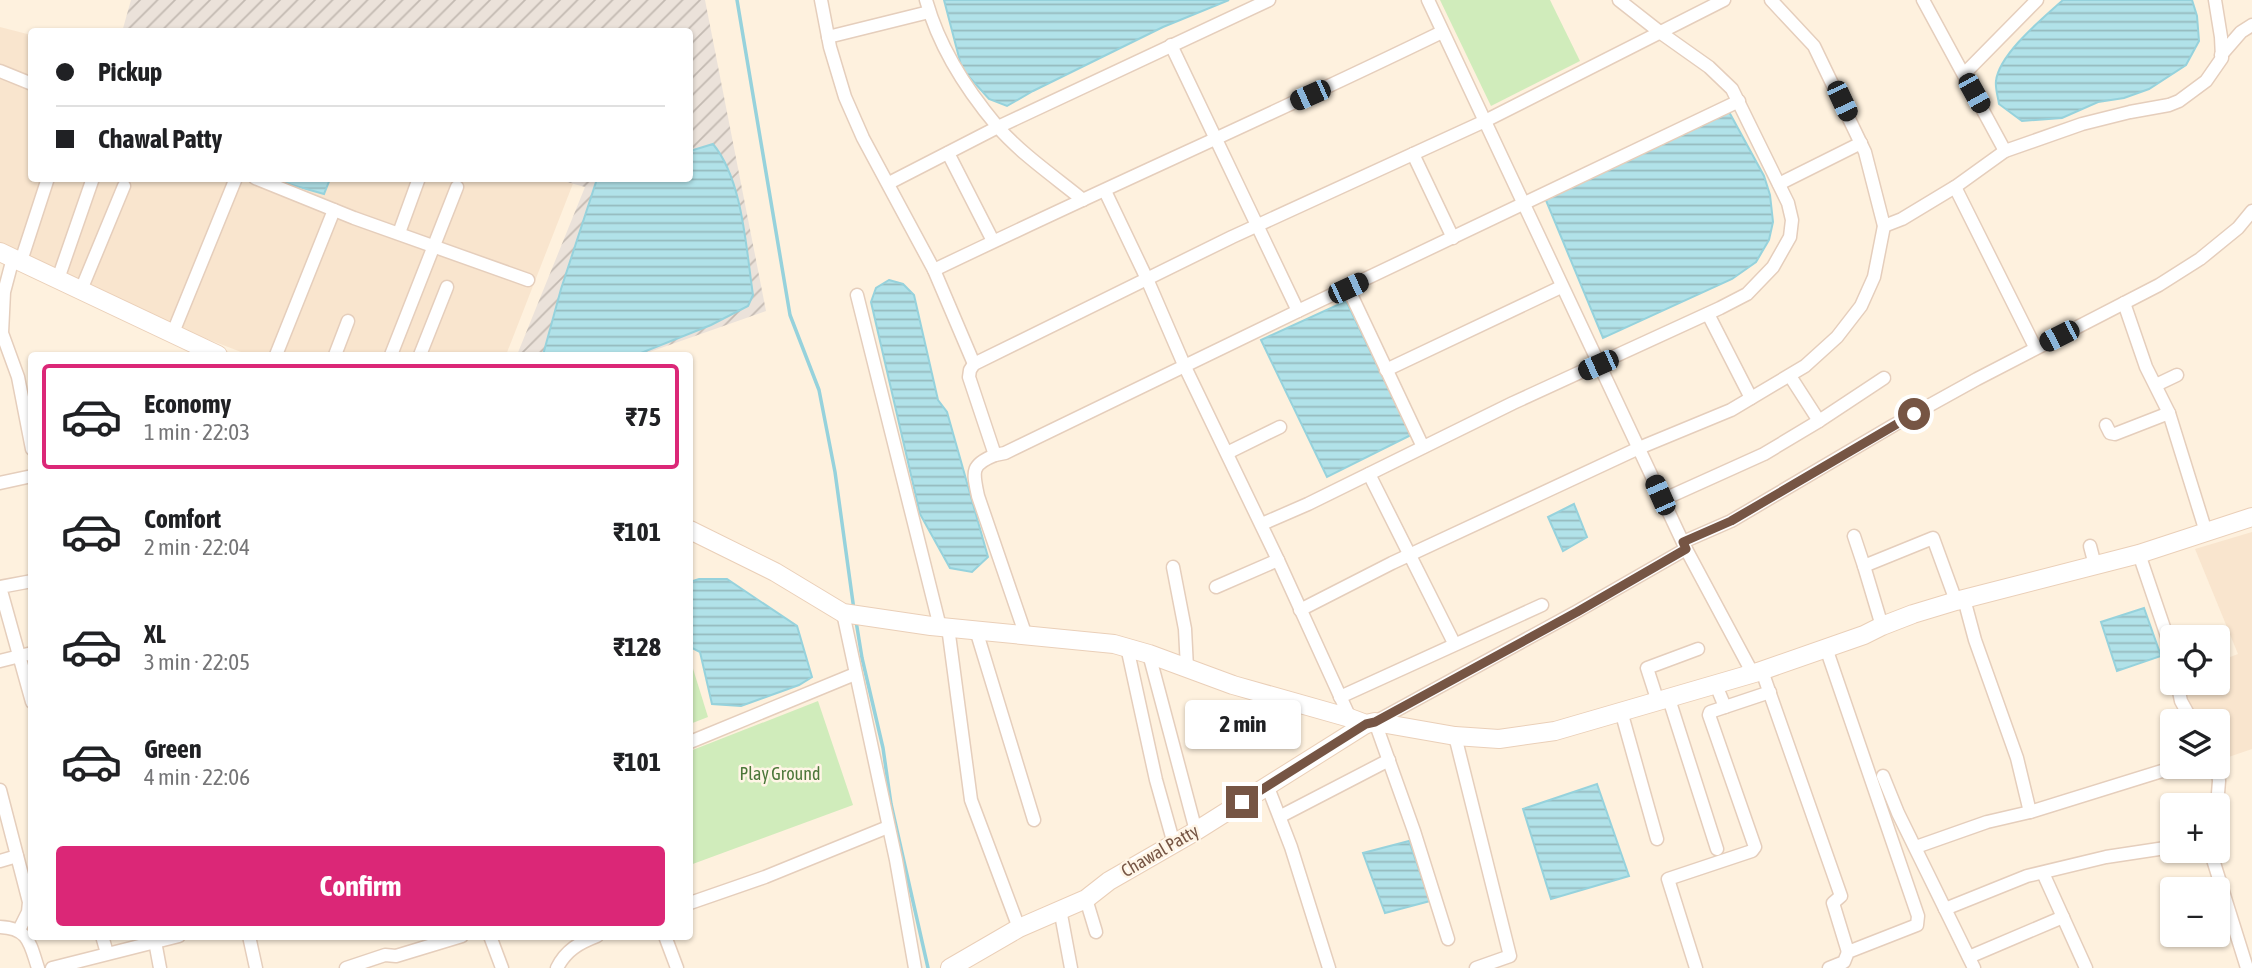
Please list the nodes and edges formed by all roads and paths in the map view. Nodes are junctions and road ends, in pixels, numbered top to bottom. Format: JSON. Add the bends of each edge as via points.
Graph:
{"nodes":[{"id":1,"x":821,"y":0,"type":"edge"},
{"id":2,"x":1269,"y":0,"type":"edge"},
{"id":3,"x":1428,"y":0,"type":"edge"},
{"id":4,"x":1619,"y":0,"type":"edge"},
{"id":5,"x":1724,"y":0,"type":"edge"},
{"id":6,"x":1771,"y":0,"type":"edge"},
{"id":7,"x":1923,"y":0,"type":"edge"},
{"id":8,"x":2038,"y":0,"type":"edge"},
{"id":9,"x":2215,"y":0,"type":"edge"},
{"id":10,"x":927,"y":6,"type":"edge"},
{"id":11,"x":2252,"y":25,"type":"edge"},
{"id":12,"x":1442,"y":32,"type":"junction"},
{"id":13,"x":1661,"y":33,"type":"junction"},
{"id":14,"x":828,"y":37,"type":"junction"},
{"id":15,"x":1171,"y":45,"type":"junction"},
{"id":16,"x":2221,"y":55,"type":"junction"},
{"id":17,"x":0,"y":73,"type":"edge"},
{"id":18,"x":1964,"y":74,"type":"junction"},
{"id":19,"x":28,"y":83,"type":"edge"},
{"id":20,"x":1739,"y":102,"type":"junction"},
{"id":21,"x":1485,"y":121,"type":"junction"},
{"id":22,"x":998,"y":127,"type":"junction"},
{"id":23,"x":1216,"y":137,"type":"junction"},
{"id":24,"x":1861,"y":143,"type":"junction"},
{"id":25,"x":2005,"y":151,"type":"junction"},
{"id":26,"x":948,"y":153,"type":"junction"},
{"id":27,"x":1413,"y":154,"type":"junction"},
{"id":28,"x":46,"y":182,"type":"edge"},
{"id":29,"x":92,"y":182,"type":"edge"},
{"id":30,"x":234,"y":182,"type":"edge"},
{"id":31,"x":265,"y":182,"type":"edge"},
{"id":32,"x":418,"y":182,"type":"edge"},
{"id":33,"x":889,"y":183,"type":"junction"},
{"id":34,"x":1779,"y":184,"type":"junction"},
{"id":35,"x":124,"y":186,"type":"dead end"},
{"id":36,"x":457,"y":187,"type":"dead end"},
{"id":37,"x":1955,"y":187,"type":"junction"},
{"id":38,"x":1105,"y":191,"type":"junction"},
{"id":39,"x":1083,"y":200,"type":"junction"},
{"id":40,"x":1524,"y":204,"type":"junction"},
{"id":41,"x":334,"y":210,"type":"junction"},
{"id":42,"x":2252,"y":211,"type":"edge"},
{"id":43,"x":1258,"y":226,"type":"junction"},
{"id":44,"x":1884,"y":226,"type":"junction"},
{"id":45,"x":399,"y":233,"type":"junction"},
{"id":46,"x":1453,"y":238,"type":"junction"},
{"id":47,"x":993,"y":242,"type":"junction"},
{"id":48,"x":433,"y":246,"type":"junction"},
{"id":49,"x":11,"y":257,"type":"edge"},
{"id":50,"x":934,"y":270,"type":"junction"},
{"id":51,"x":58,"y":279,"type":"junction"},
{"id":52,"x":1147,"y":279,"type":"junction"},
{"id":53,"x":528,"y":280,"type":"dead end"},
{"id":54,"x":447,"y":287,"type":"dead end"},
{"id":55,"x":1561,"y":287,"type":"junction"},
{"id":56,"x":1348,"y":288,"type":"junction"},
{"id":57,"x":81,"y":290,"type":"junction"},
{"id":58,"x":857,"y":295,"type":"dead end"},
{"id":59,"x":2124,"y":303,"type":"junction"},
{"id":60,"x":1298,"y":311,"type":"junction"},
{"id":61,"x":1708,"y":314,"type":"junction"},
{"id":62,"x":348,"y":321,"type":"dead end"},
{"id":63,"x":172,"y":335,"type":"junction"},
{"id":64,"x":2035,"y":348,"type":"junction"},
{"id":65,"x":211,"y":352,"type":"edge"},
{"id":66,"x":277,"y":352,"type":"edge"},
{"id":67,"x":336,"y":352,"type":"edge"},
{"id":68,"x":392,"y":352,"type":"edge"},
{"id":69,"x":421,"y":352,"type":"edge"},
{"id":70,"x":974,"y":364,"type":"junction"},
{"id":71,"x":1598,"y":365,"type":"junction"},
{"id":72,"x":1185,"y":367,"type":"junction"},
{"id":73,"x":1386,"y":370,"type":"junction"},
{"id":74,"x":2177,"y":375,"type":"dead end"},
{"id":75,"x":1790,"y":376,"type":"junction"},
{"id":76,"x":1884,"y":377,"type":"dead end"},
{"id":77,"x":2156,"y":385,"type":"junction"},
{"id":78,"x":1751,"y":398,"type":"junction"},
{"id":79,"x":2169,"y":413,"type":"junction"},
{"id":80,"x":1819,"y":421,"type":"junction"},
{"id":81,"x":2106,"y":425,"type":"dead end"},
{"id":82,"x":1280,"y":427,"type":"dead end"},
{"id":83,"x":28,"y":428,"type":"edge"},
{"id":84,"x":1423,"y":447,"type":"junction"},
{"id":85,"x":1639,"y":448,"type":"junction"},
{"id":86,"x":1227,"y":453,"type":"junction"},
{"id":87,"x":995,"y":455,"type":"junction"},
{"id":88,"x":1369,"y":474,"type":"junction"},
{"id":89,"x":28,"y":477,"type":"edge"},
{"id":90,"x":0,"y":483,"type":"edge"},
{"id":91,"x":1662,"y":500,"type":"junction"},
{"id":92,"x":2252,"y":517,"type":"edge"},
{"id":93,"x":1262,"y":524,"type":"junction"},
{"id":94,"x":693,"y":531,"type":"edge"},
{"id":95,"x":2206,"y":532,"type":"junction"},
{"id":96,"x":1854,"y":536,"type":"dead end"},
{"id":97,"x":1685,"y":545,"type":"junction"},
{"id":98,"x":2090,"y":546,"type":"dead end"},
{"id":99,"x":2139,"y":554,"type":"junction"},
{"id":100,"x":1410,"y":555,"type":"junction"},
{"id":101,"x":1278,"y":560,"type":"junction"},
{"id":102,"x":2095,"y":565,"type":"junction"},
{"id":103,"x":1864,"y":566,"type":"junction"},
{"id":104,"x":1173,"y":567,"type":"dead end"},
{"id":105,"x":28,"y":582,"type":"edge"},
{"id":106,"x":1216,"y":587,"type":"dead end"},
{"id":107,"x":1960,"y":600,"type":"junction"},
{"id":108,"x":1542,"y":605,"type":"dead end"},
{"id":109,"x":1300,"y":610,"type":"junction"},
{"id":110,"x":843,"y":613,"type":"junction"},
{"id":111,"x":2163,"y":625,"type":"edge"},
{"id":112,"x":1882,"y":626,"type":"junction"},
{"id":113,"x":944,"y":627,"type":"junction"},
{"id":114,"x":976,"y":630,"type":"junction"},
{"id":115,"x":1026,"y":636,"type":"junction"},
{"id":116,"x":1454,"y":643,"type":"junction"},
{"id":117,"x":1127,"y":647,"type":"junction"},
{"id":118,"x":1826,"y":648,"type":"junction"},
{"id":119,"x":1698,"y":649,"type":"dead end"},
{"id":120,"x":28,"y":654,"type":"edge"},
{"id":121,"x":1149,"y":654,"type":"junction"},
{"id":122,"x":18,"y":657,"type":"junction"},
{"id":123,"x":0,"y":661,"type":"edge"},
{"id":124,"x":1187,"y":668,"type":"junction"},
{"id":125,"x":1757,"y":672,"type":"junction"},
{"id":126,"x":855,"y":674,"type":"junction"},
{"id":127,"x":1716,"y":685,"type":"junction"},
{"id":128,"x":28,"y":689,"type":"edge"},
{"id":129,"x":1770,"y":692,"type":"junction"},
{"id":130,"x":1340,"y":697,"type":"junction"},
{"id":131,"x":1664,"y":701,"type":"junction"},
{"id":132,"x":1725,"y":707,"type":"junction"},
{"id":133,"x":1621,"y":710,"type":"junction"},
{"id":134,"x":1364,"y":721,"type":"junction"},
{"id":135,"x":1455,"y":736,"type":"junction"},
{"id":136,"x":693,"y":742,"type":"edge"},
{"id":137,"x":1389,"y":760,"type":"junction"},
{"id":138,"x":2160,"y":772,"type":"edge"},
{"id":139,"x":1883,"y":776,"type":"dead end"},
{"id":140,"x":1267,"y":785,"type":"junction"},
{"id":141,"x":0,"y":790,"type":"edge"},
{"id":142,"x":2030,"y":812,"type":"junction"},
{"id":143,"x":1281,"y":817,"type":"junction"},
{"id":144,"x":1034,"y":820,"type":"dead end"},
{"id":145,"x":888,"y":827,"type":"junction"},
{"id":146,"x":1196,"y":831,"type":"junction"},
{"id":147,"x":1657,"y":839,"type":"dead end"},
{"id":148,"x":1174,"y":844,"type":"junction"},
{"id":149,"x":1916,"y":847,"type":"junction"},
{"id":150,"x":1717,"y":849,"type":"dead end"},
{"id":151,"x":2160,"y":849,"type":"edge"},
{"id":152,"x":17,"y":856,"type":"junction"},
{"id":153,"x":0,"y":861,"type":"edge"},
{"id":154,"x":2214,"y":863,"type":"edge"},
{"id":155,"x":2043,"y":873,"type":"junction"},
{"id":156,"x":28,"y":898,"type":"edge"},
{"id":157,"x":1086,"y":899,"type":"junction"},
{"id":158,"x":693,"y":902,"type":"edge"},
{"id":159,"x":1060,"y":909,"type":"junction"},
{"id":160,"x":1945,"y":909,"type":"junction"},
{"id":161,"x":28,"y":912,"type":"edge"},
{"id":162,"x":2063,"y":917,"type":"junction"},
{"id":163,"x":0,"y":927,"type":"edge"},
{"id":164,"x":1019,"y":928,"type":"junction"},
{"id":165,"x":19,"y":930,"type":"junction"},
{"id":166,"x":1096,"y":932,"type":"dead end"},
{"id":167,"x":28,"y":939,"type":"edge"},
{"id":168,"x":1448,"y":939,"type":"dead end"},
{"id":169,"x":28,"y":940,"type":"edge"},
{"id":170,"x":103,"y":940,"type":"edge"},
{"id":171,"x":151,"y":940,"type":"edge"},
{"id":172,"x":154,"y":940,"type":"edge"},
{"id":173,"x":250,"y":940,"type":"edge"},
{"id":174,"x":449,"y":940,"type":"edge"},
{"id":175,"x":492,"y":940,"type":"edge"},
{"id":176,"x":587,"y":940,"type":"edge"},
{"id":177,"x":666,"y":940,"type":"edge"},
{"id":178,"x":1848,"y":952,"type":"junction"},
{"id":179,"x":107,"y":954,"type":"junction"},
{"id":180,"x":1971,"y":962,"type":"edge"},
{"id":181,"x":38,"y":968,"type":"edge"},
{"id":182,"x":52,"y":968,"type":"edge"},
{"id":183,"x":160,"y":968,"type":"edge"},
{"id":184,"x":256,"y":968,"type":"edge"},
{"id":185,"x":346,"y":968,"type":"edge"},
{"id":186,"x":502,"y":968,"type":"edge"},
{"id":187,"x":556,"y":968,"type":"edge"},
{"id":188,"x":677,"y":968,"type":"edge"},
{"id":189,"x":915,"y":968,"type":"edge"},
{"id":190,"x":950,"y":968,"type":"edge"},
{"id":191,"x":1071,"y":968,"type":"edge"},
{"id":192,"x":1329,"y":968,"type":"edge"},
{"id":193,"x":1476,"y":968,"type":"edge"},
{"id":194,"x":1696,"y":968,"type":"edge"},
{"id":195,"x":1829,"y":968,"type":"edge"},
{"id":196,"x":2086,"y":968,"type":"edge"},
{"id":197,"x":2247,"y":968,"type":"edge"}],
"edges":[{"from":1,"to":14,"type":"street"},
{"from":2,"to":15,"type":"street"},
{"from":3,"to":12,"type":"street"},
{"from":4,"to":13,"type":"street"},
{"from":5,"to":13,"type":"street"},
{"from":6,"to":24,"type":"street","via":[[1814,46]]},
{"from":7,"to":18,"type":"street"},
{"from":8,"to":18,"type":"street"},
{"from":9,"to":16,"type":"street"},
{"from":10,"to":14,"type":"street"},
{"from":10,"to":22,"type":"street","via":[[957,73]]},
{"from":11,"to":16,"type":"street"},
{"from":12,"to":21,"type":"street"},
{"from":12,"to":23,"type":"street"},
{"from":13,"to":20,"type":"street","via":[[1709,66]]},
{"from":13,"to":21,"type":"street"},
{"from":14,"to":33,"type":"street","via":[[845,97]]},
{"from":15,"to":22,"type":"street"},
{"from":15,"to":23,"type":"street"},
{"from":16,"to":25,"type":"street","via":[[2207,81],[2179,102],[2082,124]]},
{"from":17,"to":19,"type":"street"},
{"from":18,"to":25,"type":"street"},
{"from":20,"to":34,"type":"street"},
{"from":20,"to":40,"type":"street"},
{"from":21,"to":27,"type":"street"},
{"from":21,"to":40,"type":"street"},
{"from":22,"to":26,"type":"street"},
{"from":22,"to":39,"type":"street"},
{"from":23,"to":38,"type":"street"},
{"from":23,"to":43,"type":"street"},
{"from":24,"to":34,"type":"street"},
{"from":24,"to":44,"type":"street"},
{"from":25,"to":37,"type":"street"},
{"from":26,"to":33,"type":"street"},
{"from":26,"to":47,"type":"street"},
{"from":27,"to":43,"type":"street"},
{"from":27,"to":46,"type":"street"},
{"from":28,"to":49,"type":"street"},
{"from":29,"to":51,"type":"street"},
{"from":30,"to":63,"type":"street"},
{"from":31,"to":41,"type":"street"},
{"from":32,"to":45,"type":"street"},
{"from":33,"to":50,"type":"street"},
{"from":34,"to":61,"type":"street","via":[[1792,220],[1790,237],[1773,267],[1747,294]]},
{"from":35,"to":57,"type":"street"},
{"from":36,"to":48,"type":"street"},
{"from":37,"to":44,"type":"street"},
{"from":37,"to":64,"type":"street"},
{"from":38,"to":39,"type":"street"},
{"from":38,"to":52,"type":"street"},
{"from":39,"to":47,"type":"street"},
{"from":40,"to":46,"type":"street"},
{"from":40,"to":55,"type":"street"},
{"from":41,"to":45,"type":"street"},
{"from":41,"to":66,"type":"street"},
{"from":42,"to":59,"type":"street","via":[[2200,259]]},
{"from":43,"to":52,"type":"street"},
{"from":43,"to":60,"type":"street"},
{"from":44,"to":75,"type":"street","via":[[1874,277],[1861,306],[1837,337]]},
{"from":45,"to":48,"type":"street"},
{"from":46,"to":56,"type":"street"},
{"from":47,"to":50,"type":"street"},
{"from":48,"to":53,"type":"street"},
{"from":48,"to":68,"type":"street"},
{"from":49,"to":51,"type":"street"},
{"from":49,"to":83,"type":"street","via":[[2,333],[18,377]]},
{"from":50,"to":70,"type":"street"},
{"from":51,"to":57,"type":"street"},
{"from":52,"to":70,"type":"street"},
{"from":52,"to":72,"type":"street"},
{"from":54,"to":69,"type":"street"},
{"from":55,"to":71,"type":"street"},
{"from":55,"to":73,"type":"street"},
{"from":56,"to":60,"type":"street"},
{"from":56,"to":73,"type":"street"},
{"from":57,"to":63,"type":"street"},
{"from":58,"to":113,"type":"street"},
{"from":59,"to":64,"type":"street"},
{"from":59,"to":77,"type":"street"},
{"from":60,"to":72,"type":"street"},
{"from":61,"to":71,"type":"street"},
{"from":61,"to":78,"type":"street"},
{"from":62,"to":67,"type":"street"},
{"from":63,"to":65,"type":"street"},
{"from":64,"to":97,"type":"street"},
{"from":70,"to":87,"type":"street","via":[[969,377]]},
{"from":71,"to":84,"type":"street"},
{"from":71,"to":85,"type":"street"},
{"from":72,"to":86,"type":"street"},
{"from":72,"to":87,"type":"street"},
{"from":73,"to":84,"type":"street"},
{"from":74,"to":77,"type":"street"},
{"from":75,"to":78,"type":"street"},
{"from":75,"to":80,"type":"street"},
{"from":76,"to":80,"type":"street"},
{"from":77,"to":79,"type":"street"},
{"from":78,"to":85,"type":"street"},
{"from":79,"to":81,"type":"street","via":[[2115,434]]},
{"from":79,"to":95,"type":"street"},
{"from":80,"to":91,"type":"street","via":[[1764,454]]},
{"from":82,"to":86,"type":"street"},
{"from":84,"to":88,"type":"street"},
{"from":85,"to":91,"type":"street"},
{"from":85,"to":100,"type":"street"},
{"from":86,"to":93,"type":"street"},
{"from":87,"to":115,"type":"street","via":[[981,460],[974,477]]},
{"from":88,"to":93,"type":"street"},
{"from":88,"to":100,"type":"street"},
{"from":89,"to":90,"type":"street"},
{"from":91,"to":97,"type":"street"},
{"from":92,"to":95,"type":"street"},
{"from":93,"to":101,"type":"street"},
{"from":94,"to":110,"type":"street","via":[[775,572]]},
{"from":95,"to":99,"type":"street"},
{"from":96,"to":103,"type":"street"},
{"from":97,"to":125,"type":"street"},
{"from":97,"to":134,"type":"street","via":[[1577,612]]},
{"from":98,"to":102,"type":"street"},
{"from":99,"to":102,"type":"street"},
{"from":99,"to":111,"type":"street"},
{"from":100,"to":109,"type":"street"},
{"from":100,"to":116,"type":"street"},
{"from":101,"to":106,"type":"street"},
{"from":101,"to":109,"type":"street"},
{"from":102,"to":107,"type":"street"},
{"from":103,"to":107,"type":"street","via":[[1933,538]]},
{"from":103,"to":112,"type":"street"},
{"from":104,"to":124,"type":"street"},
{"from":105,"to":122,"type":"street","via":[[0,587]]},
{"from":107,"to":112,"type":"street"},
{"from":107,"to":142,"type":"street","via":[[2017,758]]},
{"from":108,"to":116,"type":"street"},
{"from":109,"to":130,"type":"street"},
{"from":110,"to":113,"type":"street"},
{"from":110,"to":126,"type":"street"},
{"from":112,"to":118,"type":"street"},
{"from":113,"to":114,"type":"street"},
{"from":113,"to":164,"type":"street","via":[[971,800]]},
{"from":114,"to":115,"type":"street"},
{"from":114,"to":144,"type":"street"},
{"from":115,"to":117,"type":"street"},
{"from":116,"to":130,"type":"street"},
{"from":117,"to":121,"type":"street"},
{"from":117,"to":148,"type":"street"},
{"from":118,"to":125,"type":"street"},
{"from":118,"to":178,"type":"street","via":[[1918,916],[1917,925]]},
{"from":119,"to":131,"type":"street","via":[[1647,668]]},
{"from":120,"to":122,"type":"street"},
{"from":121,"to":124,"type":"street"},
{"from":121,"to":146,"type":"street"},
{"from":122,"to":123,"type":"street"},
{"from":122,"to":128,"type":"street"},
{"from":124,"to":134,"type":"street"},
{"from":125,"to":127,"type":"street"},
{"from":125,"to":129,"type":"street"},
{"from":126,"to":136,"type":"street"},
{"from":126,"to":145,"type":"street"},
{"from":127,"to":131,"type":"street"},
{"from":127,"to":132,"type":"street"},
{"from":129,"to":132,"type":"street"},
{"from":129,"to":178,"type":"street","via":[[1841,896],[1833,903]]},
{"from":130,"to":134,"type":"street"},
{"from":131,"to":133,"type":"street"},
{"from":131,"to":150,"type":"street"},
{"from":132,"to":194,"type":"street","via":[[1709,715],[1755,847],[1668,879]]},
{"from":133,"to":135,"type":"street","via":[[1555,731],[1499,739]]},
{"from":133,"to":147,"type":"street"},
{"from":134,"to":135,"type":"street"},
{"from":134,"to":137,"type":"street"},
{"from":134,"to":140,"type":"street","name":"Chawal Patty"},
{"from":135,"to":193,"type":"street","via":[[1510,956]]},
{"from":137,"to":143,"type":"street"},
{"from":137,"to":168,"type":"street"},
{"from":138,"to":142,"type":"street"},
{"from":139,"to":149,"type":"street"},
{"from":140,"to":143,"type":"street"},
{"from":140,"to":146,"type":"street","name":"Chawal Patty"},
{"from":141,"to":152,"type":"street"},
{"from":142,"to":149,"type":"street"},
{"from":143,"to":192,"type":"street"},
{"from":145,"to":158,"type":"street"},
{"from":145,"to":189,"type":"street"},
{"from":146,"to":148,"type":"street","name":"Chawal Patty"},
{"from":148,"to":157,"type":"street","name":"Chawal Patty"},
{"from":149,"to":160,"type":"street"},
{"from":151,"to":155,"type":"street"},
{"from":152,"to":153,"type":"street"},
{"from":152,"to":156,"type":"street"},
{"from":154,"to":197,"type":"street"},
{"from":155,"to":160,"type":"street"},
{"from":155,"to":162,"type":"street"},
{"from":157,"to":159,"type":"street","name":"Chawal Patty"},
{"from":157,"to":166,"type":"street"},
{"from":159,"to":164,"type":"street","name":"Chawal Patty"},
{"from":159,"to":191,"type":"street"},
{"from":160,"to":180,"type":"street"},
{"from":161,"to":165,"type":"street"},
{"from":162,"to":180,"type":"street"},
{"from":162,"to":196,"type":"street"},
{"from":163,"to":165,"type":"street"},
{"from":164,"to":190,"type":"street","name":"Chawal Patty"},
{"from":165,"to":167,"type":"street"},
{"from":169,"to":181,"type":"street"},
{"from":170,"to":179,"type":"street"},
{"from":171,"to":179,"type":"street"},
{"from":172,"to":183,"type":"street"},
{"from":173,"to":184,"type":"street"},
{"from":174,"to":185,"type":"street"},
{"from":175,"to":186,"type":"street"},
{"from":176,"to":187,"type":"street","via":[[565,953]]},
{"from":177,"to":188,"type":"street"},
{"from":178,"to":195,"type":"street","via":[[1844,962]]},
{"from":179,"to":182,"type":"street"}]}
